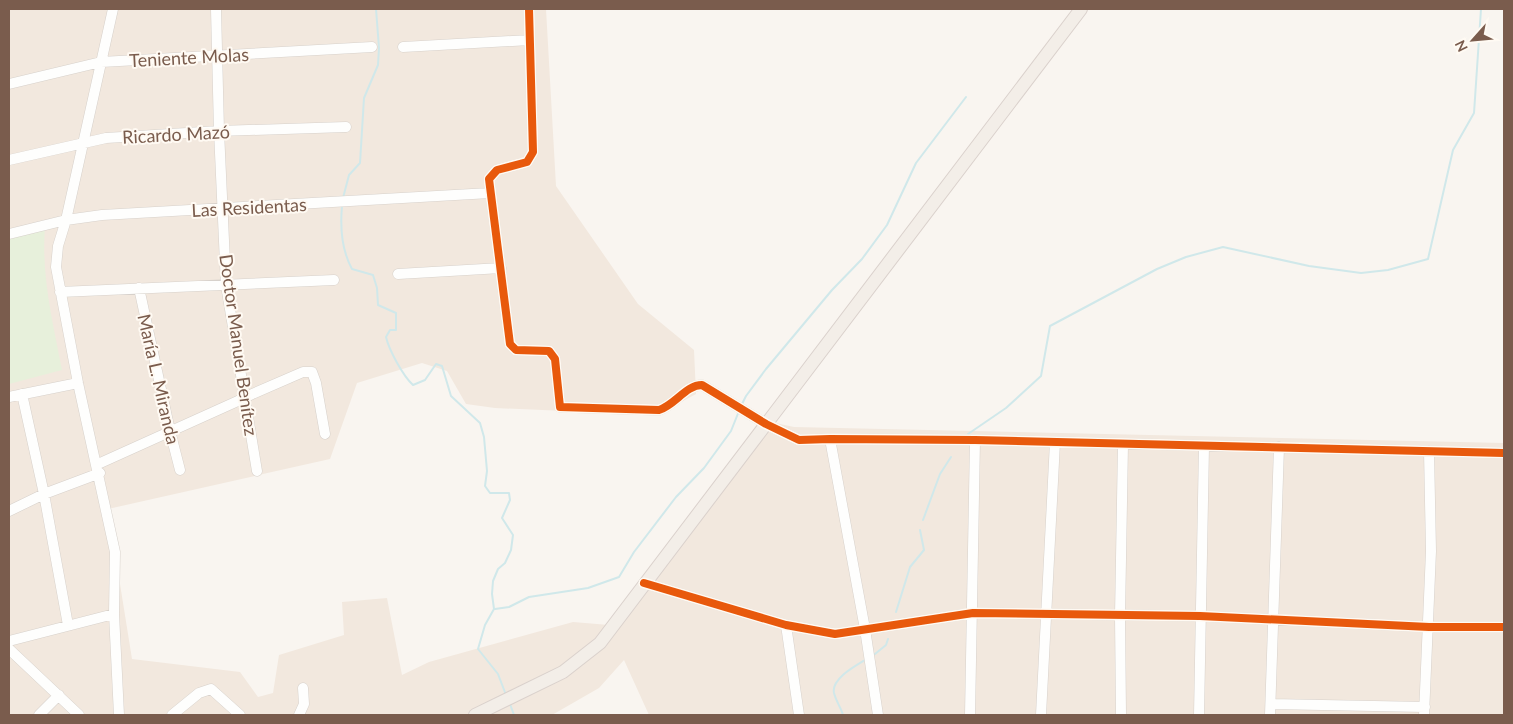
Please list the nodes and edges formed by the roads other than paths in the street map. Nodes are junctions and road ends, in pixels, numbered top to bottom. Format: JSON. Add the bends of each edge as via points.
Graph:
{"nodes":[{"id":1,"x":113,"y":9,"type":"edge"},
{"id":2,"x":216,"y":9,"type":"edge"},
{"id":3,"x":529,"y":9,"type":"edge"},
{"id":4,"x":1081,"y":9,"type":"edge"},
{"id":5,"x":530,"y":40,"type":"junction"},
{"id":6,"x":372,"y":47,"type":"dead end"},
{"id":7,"x":403,"y":47,"type":"dead end"},
{"id":8,"x":217,"y":55,"type":"junction"},
{"id":9,"x":101,"y":62,"type":"junction"},
{"id":10,"x":9,"y":84,"type":"edge"},
{"id":11,"x":346,"y":126,"type":"dead end"},
{"id":12,"x":219,"y":131,"type":"junction"},
{"id":13,"x":83,"y":142,"type":"junction"},
{"id":14,"x":9,"y":160,"type":"edge"},
{"id":15,"x":490,"y":194,"type":"junction"},
{"id":16,"x":223,"y":208,"type":"junction"},
{"id":17,"x":66,"y":220,"type":"junction"},
{"id":18,"x":9,"y":234,"type":"edge"},
{"id":19,"x":501,"y":268,"type":"junction"},
{"id":20,"x":398,"y":274,"type":"dead end"},
{"id":21,"x":334,"y":280,"type":"dead end"},
{"id":22,"x":226,"y":285,"type":"junction"},
{"id":23,"x":139,"y":288,"type":"junction"},
{"id":24,"x":60,"y":292,"type":"junction"},
{"id":25,"x":78,"y":383,"type":"junction"},
{"id":26,"x":22,"y":394,"type":"junction"},
{"id":27,"x":9,"y":397,"type":"edge"},
{"id":28,"x":766,"y":424,"type":"junction"},
{"id":29,"x":170,"y":431,"type":"junction"},
{"id":30,"x":325,"y":434,"type":"dead end"},
{"id":31,"x":830,"y":439,"type":"junction"},
{"id":32,"x":975,"y":440,"type":"junction"},
{"id":33,"x":1056,"y":442,"type":"junction"},
{"id":34,"x":1123,"y":444,"type":"junction"},
{"id":35,"x":1204,"y":446,"type":"junction"},
{"id":36,"x":1278,"y":447,"type":"junction"},
{"id":37,"x":1429,"y":451,"type":"junction"},
{"id":38,"x":1504,"y":453,"type":"edge"},
{"id":39,"x":99,"y":468,"type":"junction"},
{"id":40,"x":180,"y":470,"type":"dead end"},
{"id":41,"x":257,"y":471,"type":"dead end"},
{"id":42,"x":44,"y":494,"type":"junction"},
{"id":43,"x":9,"y":511,"type":"edge"},
{"id":44,"x":644,"y":583,"type":"junction"},
{"id":45,"x":973,"y":613,"type":"junction"},
{"id":46,"x":1045,"y":613,"type":"junction"},
{"id":47,"x":114,"y":614,"type":"junction"},
{"id":48,"x":1120,"y":616,"type":"junction"},
{"id":49,"x":1200,"y":616,"type":"junction"},
{"id":50,"x":1272,"y":620,"type":"junction"},
{"id":51,"x":68,"y":625,"type":"junction"},
{"id":52,"x":786,"y":625,"type":"junction"},
{"id":53,"x":1429,"y":627,"type":"junction"},
{"id":54,"x":1504,"y":627,"type":"edge"},
{"id":55,"x":865,"y":629,"type":"junction"},
{"id":56,"x":9,"y":641,"type":"edge"},
{"id":57,"x":9,"y":649,"type":"edge"},
{"id":58,"x":303,"y":688,"type":"dead end"},
{"id":59,"x":59,"y":695,"type":"junction"},
{"id":60,"x":1271,"y":704,"type":"junction"},
{"id":61,"x":1425,"y":711,"type":"edge"},
{"id":62,"x":39,"y":715,"type":"edge"},
{"id":63,"x":80,"y":715,"type":"edge"},
{"id":64,"x":119,"y":715,"type":"edge"},
{"id":65,"x":172,"y":715,"type":"edge"},
{"id":66,"x":240,"y":715,"type":"edge"},
{"id":67,"x":299,"y":715,"type":"edge"},
{"id":68,"x":475,"y":715,"type":"edge"},
{"id":69,"x":799,"y":715,"type":"edge"},
{"id":70,"x":878,"y":715,"type":"edge"},
{"id":71,"x":970,"y":715,"type":"edge"},
{"id":72,"x":1041,"y":715,"type":"edge"},
{"id":73,"x":1120,"y":715,"type":"edge"},
{"id":74,"x":1199,"y":715,"type":"edge"},
{"id":75,"x":1270,"y":715,"type":"edge"}],
"edges":[{"from":1,"to":9,"type":"street"},
{"from":2,"to":8,"type":"street","name":"Doctor Manuel Benítez"},
{"from":3,"to":5,"type":"street"},
{"from":4,"to":28,"type":"main road"},
{"from":5,"to":7,"type":"street"},
{"from":5,"to":15,"type":"street","via":[[533,152],[527,162],[492,173]]},
{"from":6,"to":8,"type":"street","name":"Teniente Molas"},
{"from":8,"to":9,"type":"street","name":"Teniente Molas"},
{"from":8,"to":12,"type":"street","name":"Doctor Manuel Benítez"},
{"from":9,"to":10,"type":"street","name":"Teniente Molas"},
{"from":9,"to":13,"type":"street"},
{"from":11,"to":12,"type":"street","name":"Ricardo Mazó"},
{"from":12,"to":13,"type":"street","name":"Ricardo Mazó"},
{"from":12,"to":16,"type":"street","name":"Doctor Manuel Benítez"},
{"from":13,"to":14,"type":"street","name":"Ricardo Mazó"},
{"from":13,"to":17,"type":"street"},
{"from":15,"to":16,"type":"street","name":"Las Residentas"},
{"from":15,"to":19,"type":"street"},
{"from":16,"to":17,"type":"street","name":"Las Residentas"},
{"from":16,"to":22,"type":"street","name":"Doctor Manuel Benítez"},
{"from":17,"to":18,"type":"street","name":"Las Residentas"},
{"from":17,"to":24,"type":"street","via":[[56,267]]},
{"from":19,"to":20,"type":"street"},
{"from":19,"to":28,"type":"street","via":[[510,344],[516,350],[548,351],[555,358],[560,407],[659,410],[667,408],[696,385],[702,385]]},
{"from":21,"to":22,"type":"street"},
{"from":22,"to":23,"type":"street"},
{"from":22,"to":41,"type":"street","name":"Doctor Manuel Benítez"},
{"from":23,"to":24,"type":"street"},
{"from":23,"to":29,"type":"street","name":"María L. Miranda"},
{"from":24,"to":25,"type":"street"},
{"from":25,"to":26,"type":"street"},
{"from":25,"to":39,"type":"street"},
{"from":26,"to":27,"type":"street"},
{"from":26,"to":42,"type":"street"},
{"from":28,"to":31,"type":"street","via":[[798,440]]},
{"from":28,"to":44,"type":"main road"},
{"from":29,"to":30,"type":"street","bridge":true,"via":[[303,372],[312,372]]},
{"from":29,"to":39,"type":"street"},
{"from":29,"to":40,"type":"street","name":"María L. Miranda"},
{"from":31,"to":32,"type":"street"},
{"from":31,"to":55,"type":"street"},
{"from":32,"to":33,"type":"street"},
{"from":32,"to":45,"type":"street"},
{"from":33,"to":34,"type":"street"},
{"from":33,"to":46,"type":"street"},
{"from":34,"to":35,"type":"street"},
{"from":34,"to":48,"type":"street"},
{"from":35,"to":36,"type":"street"},
{"from":35,"to":49,"type":"street"},
{"from":36,"to":37,"type":"street"},
{"from":36,"to":50,"type":"street"},
{"from":37,"to":38,"type":"street"},
{"from":37,"to":53,"type":"street"},
{"from":39,"to":42,"type":"street"},
{"from":39,"to":47,"type":"street","via":[[116,552]]},
{"from":42,"to":43,"type":"street"},
{"from":42,"to":51,"type":"street"},
{"from":44,"to":52,"type":"street"},
{"from":44,"to":68,"type":"main road","via":[[600,643],[563,672]]},
{"from":45,"to":46,"type":"street"},
{"from":45,"to":55,"type":"street"},
{"from":45,"to":71,"type":"street"},
{"from":46,"to":48,"type":"street"},
{"from":46,"to":72,"type":"street"},
{"from":47,"to":51,"type":"street"},
{"from":47,"to":64,"type":"street"},
{"from":48,"to":49,"type":"street"},
{"from":48,"to":73,"type":"street"},
{"from":49,"to":50,"type":"street"},
{"from":49,"to":74,"type":"street"},
{"from":50,"to":53,"type":"street"},
{"from":50,"to":60,"type":"street"},
{"from":51,"to":56,"type":"street"},
{"from":52,"to":55,"type":"street","via":[[835,634]]},
{"from":52,"to":69,"type":"street"},
{"from":53,"to":54,"type":"street"},
{"from":53,"to":61,"type":"street"},
{"from":55,"to":70,"type":"street"},
{"from":57,"to":59,"type":"street"},
{"from":58,"to":67,"type":"street","via":[[304,704]]},
{"from":59,"to":62,"type":"street"},
{"from":59,"to":63,"type":"street"},
{"from":60,"to":61,"type":"street"},
{"from":60,"to":75,"type":"street"},
{"from":65,"to":66,"type":"street","via":[[204,690],[216,692]]}]}
